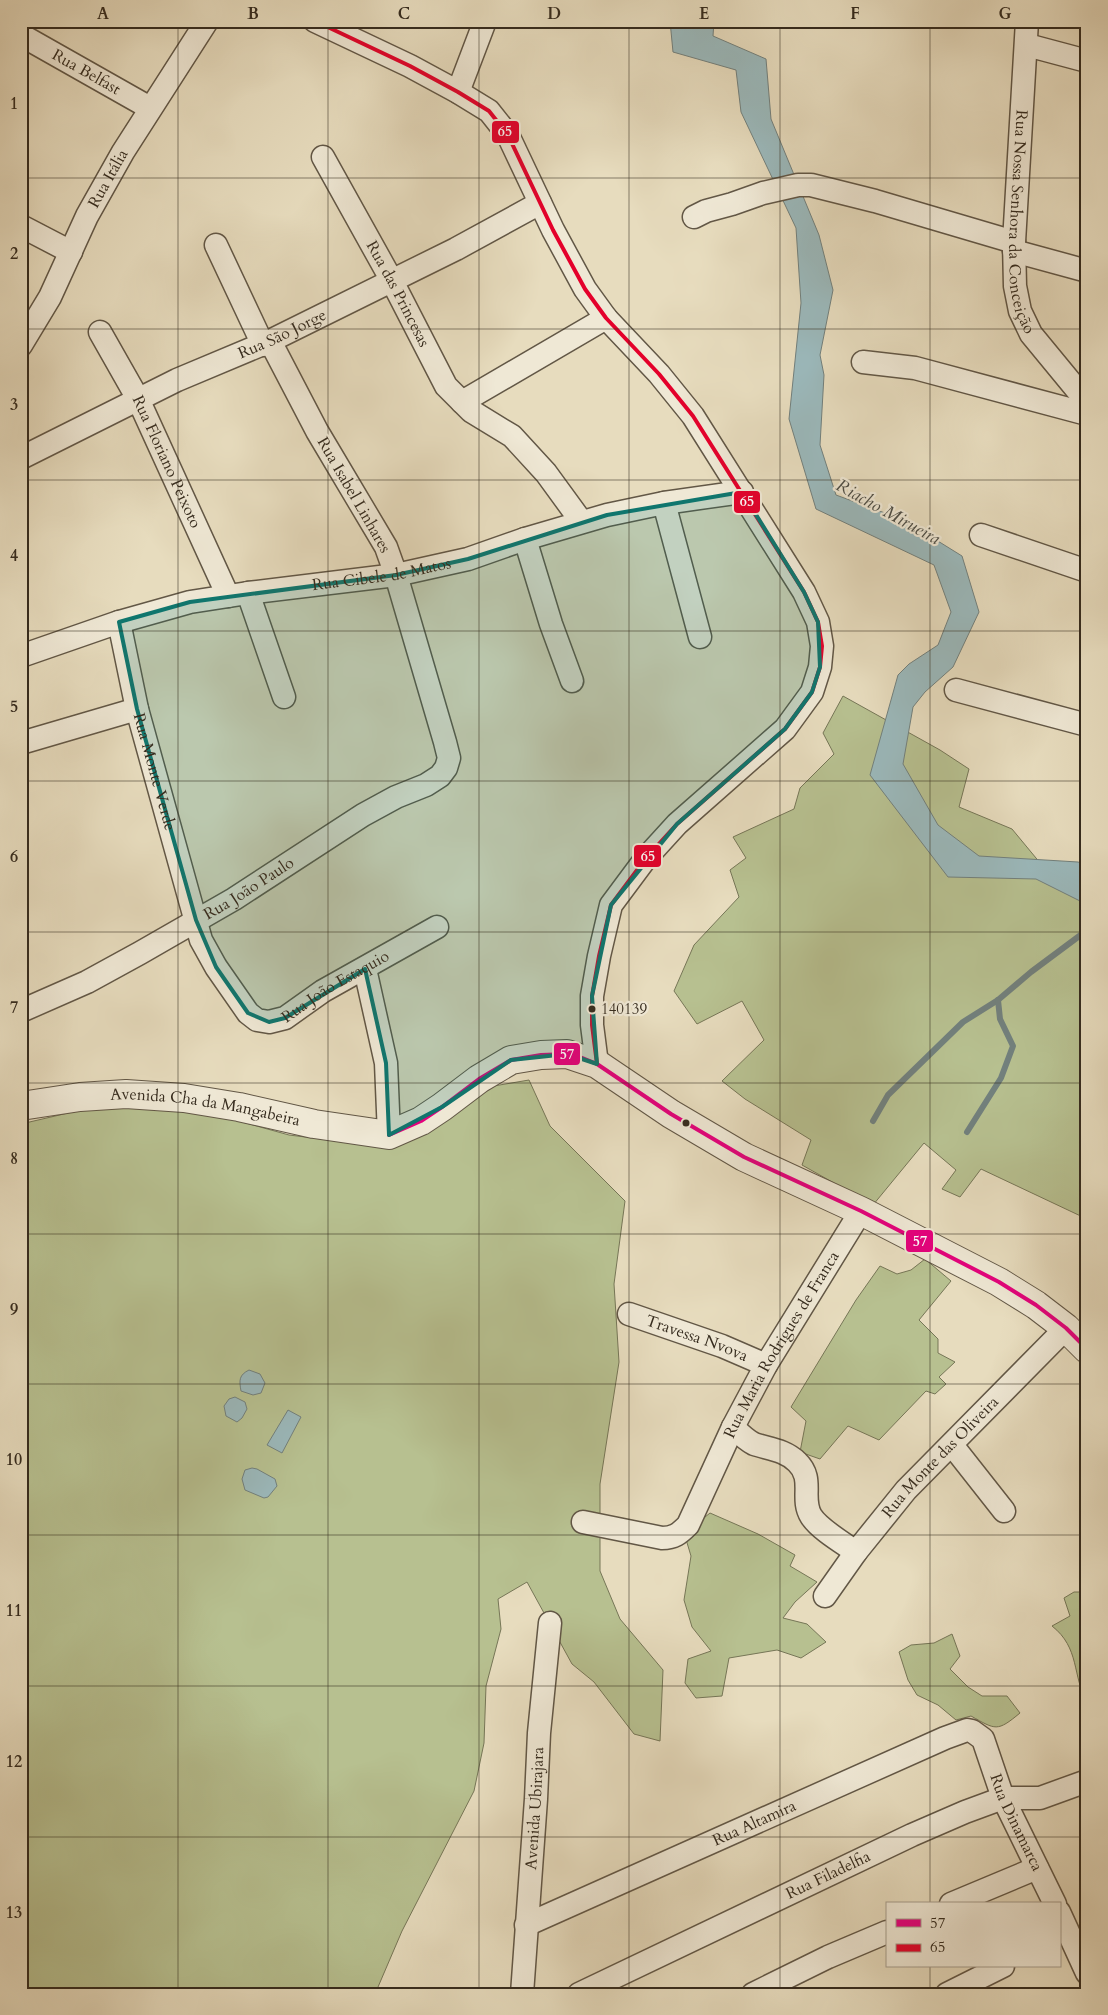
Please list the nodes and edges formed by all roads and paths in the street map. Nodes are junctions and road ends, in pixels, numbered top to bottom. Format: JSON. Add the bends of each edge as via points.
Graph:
{"nodes":[{"id":1,"x":207,"y":21,"type":"edge"},
{"id":2,"x":315,"y":21,"type":"edge"},
{"id":3,"x":485,"y":21,"type":"edge"},
{"id":4,"x":1027,"y":21,"type":"edge"},
{"id":5,"x":21,"y":35,"type":"edge"},
{"id":6,"x":1027,"y":45,"type":"junction"},
{"id":7,"x":1087,"y":61,"type":"edge"},
{"id":8,"x":458,"y":92,"type":"junction"},
{"id":9,"x":150,"y":108,"type":"junction"},
{"id":10,"x":323,"y":157,"type":"dead end"},
{"id":11,"x":540,"y":203,"type":"junction"},
{"id":12,"x":694,"y":217,"type":"dead end"},
{"id":13,"x":21,"y":226,"type":"edge"},
{"id":14,"x":216,"y":245,"type":"dead end"},
{"id":15,"x":1014,"y":247,"type":"junction"},
{"id":16,"x":71,"y":252,"type":"junction"},
{"id":17,"x":1087,"y":271,"type":"edge"},
{"id":18,"x":392,"y":281,"type":"junction"},
{"id":19,"x":606,"y":318,"type":"junction"},
{"id":20,"x":100,"y":332,"type":"dead end"},
{"id":21,"x":267,"y":343,"type":"junction"},
{"id":22,"x":21,"y":345,"type":"edge"},
{"id":23,"x":863,"y":362,"type":"dead end"},
{"id":24,"x":138,"y":399,"type":"junction"},
{"id":25,"x":462,"y":402,"type":"junction"},
{"id":26,"x":1087,"y":402,"type":"edge"},
{"id":27,"x":1087,"y":414,"type":"edge"},
{"id":28,"x":21,"y":458,"type":"edge"},
{"id":29,"x":742,"y":492,"type":"junction"},
{"id":30,"x":664,"y":503,"type":"junction"},
{"id":31,"x":581,"y":521,"type":"junction"},
{"id":32,"x":981,"y":535,"type":"dead end"},
{"id":33,"x":524,"y":539,"type":"junction"},
{"id":34,"x":1087,"y":571,"type":"edge"},
{"id":35,"x":396,"y":575,"type":"junction"},
{"id":36,"x":238,"y":594,"type":"junction"},
{"id":37,"x":119,"y":622,"type":"junction"},
{"id":38,"x":700,"y":637,"type":"dead end"},
{"id":39,"x":21,"y":656,"type":"edge"},
{"id":40,"x":572,"y":681,"type":"dead end"},
{"id":41,"x":956,"y":690,"type":"dead end"},
{"id":42,"x":284,"y":697,"type":"dead end"},
{"id":43,"x":137,"y":709,"type":"junction"},
{"id":44,"x":1087,"y":725,"type":"edge"},
{"id":45,"x":445,"y":742,"type":"joint"},
{"id":46,"x":21,"y":743,"type":"edge"},
{"id":47,"x":196,"y":920,"type":"junction"},
{"id":48,"x":437,"y":927,"type":"dead end"},
{"id":49,"x":365,"y":969,"type":"junction"},
{"id":50,"x":21,"y":1011,"type":"edge"},
{"id":51,"x":597,"y":1064,"type":"junction"},
{"id":52,"x":21,"y":1106,"type":"edge"},
{"id":53,"x":389,"y":1135,"type":"junction"},
{"id":54,"x":862,"y":1211,"type":"junction"},
{"id":55,"x":629,"y":1314,"type":"dead end"},
{"id":56,"x":1066,"y":1328,"type":"junction"},
{"id":57,"x":1087,"y":1349,"type":"edge"},
{"id":58,"x":766,"y":1365,"type":"junction"},
{"id":59,"x":733,"y":1427,"type":"junction"},
{"id":60,"x":952,"y":1445,"type":"junction"},
{"id":61,"x":1004,"y":1511,"type":"dead end"},
{"id":62,"x":583,"y":1522,"type":"dead end"},
{"id":63,"x":856,"y":1552,"type":"junction"},
{"id":64,"x":825,"y":1596,"type":"dead end"},
{"id":65,"x":550,"y":1623,"type":"dead end"},
{"id":66,"x":983,"y":1739,"type":"joint"},
{"id":67,"x":1087,"y":1781,"type":"edge"},
{"id":68,"x":1003,"y":1798,"type":"junction"},
{"id":69,"x":1037,"y":1868,"type":"junction"},
{"id":70,"x":956,"y":1902,"type":"edge"},
{"id":71,"x":1054,"y":1902,"type":"edge"},
{"id":72,"x":1060,"y":1916,"type":"edge"},
{"id":73,"x":526,"y":1925,"type":"junction"},
{"id":74,"x":886,"y":1932,"type":"edge"},
{"id":75,"x":1065,"y":1937,"type":"edge"},
{"id":76,"x":998,"y":1968,"type":"edge"},
{"id":77,"x":1087,"y":1973,"type":"edge"},
{"id":78,"x":522,"y":1994,"type":"edge"},
{"id":79,"x":578,"y":1994,"type":"edge"},
{"id":80,"x":753,"y":1994,"type":"edge"},
{"id":81,"x":947,"y":1994,"type":"edge"}],
"edges":[{"from":1,"to":9,"type":"street","name":"Rua Itália"},
{"from":2,"to":8,"type":"street"},
{"from":3,"to":8,"type":"street"},
{"from":4,"to":6,"type":"street","name":"Rua Nossa Senhora da Conceição"},
{"from":5,"to":9,"type":"street","name":"Rua Belfast"},
{"from":6,"to":7,"type":"street"},
{"from":6,"to":15,"type":"street","name":"Rua Nossa Senhora da Conceição"},
{"from":8,"to":11,"type":"street","via":[[489,111],[508,135]]},
{"from":9,"to":16,"type":"street","name":"Rua Itália","via":[[105,183]]},
{"from":10,"to":18,"type":"street","name":"Rua das Princesas"},
{"from":11,"to":18,"type":"street","name":"Rua São Jorge"},
{"from":11,"to":19,"type":"street","via":[[585,289]]},
{"from":12,"to":15,"type":"street","via":[[763,193],[812,185],[875,201]]},
{"from":13,"to":16,"type":"street"},
{"from":14,"to":21,"type":"street","name":"Rua Isabel Linhares"},
{"from":15,"to":17,"type":"street"},
{"from":15,"to":26,"type":"street","name":"Rua Nossa Senhora da Conceição","via":[[1014,286],[1020,311],[1031,334]]},
{"from":16,"to":22,"type":"street","name":"Rua Itália","via":[[50,297]]},
{"from":18,"to":21,"type":"street","name":"Rua São Jorge"},
{"from":18,"to":25,"type":"street","name":"Rua das Princesas","via":[[446,386]]},
{"from":19,"to":25,"type":"street"},
{"from":19,"to":29,"type":"street","via":[[693,416]]},
{"from":20,"to":24,"type":"street","name":"Rua Floriano Peixoto"},
{"from":21,"to":24,"type":"street","name":"Rua São Jorge"},
{"from":21,"to":35,"type":"street","name":"Rua Isabel Linhares","via":[[373,524]]},
{"from":23,"to":27,"type":"street","via":[[915,368]]},
{"from":24,"to":28,"type":"street","name":"Rua São Jorge"},
{"from":24,"to":36,"type":"street","name":"Rua Floriano Peixoto"},
{"from":25,"to":31,"type":"street","name":"Rua das Princesas","via":[[512,436],[546,472]]},
{"from":29,"to":30,"type":"street","name":"Rua Cibele de Matos"},
{"from":29,"to":51,"type":"street","via":[[804,592],[818,622],[822,646],[820,667],[812,692],[784,729],[678,824],[646,858],[611,905],[592,996]]},
{"from":30,"to":31,"type":"street","name":"Rua Cibele de Matos"},
{"from":30,"to":38,"type":"street"},
{"from":31,"to":33,"type":"street","name":"Rua Cibele de Matos"},
{"from":32,"to":34,"type":"street"},
{"from":33,"to":35,"type":"street","name":"Rua Cibele de Matos","via":[[468,558]]},
{"from":33,"to":40,"type":"street"},
{"from":35,"to":36,"type":"street","name":"Rua Cibele de Matos"},
{"from":35,"to":45,"type":"street","name":"Rua Isabel Linhares"},
{"from":36,"to":37,"type":"street","name":"Rua Cibele de Matos","via":[[190,602]]},
{"from":36,"to":42,"type":"street","name":"Rua Floriano Peixoto"},
{"from":37,"to":39,"type":"street","name":"Rua Cibele de Matos"},
{"from":37,"to":43,"type":"street","name":"Rua Monte Verde"},
{"from":41,"to":44,"type":"street"},
{"from":43,"to":46,"type":"street"},
{"from":43,"to":47,"type":"street","name":"Rua Monte Verde"},
{"from":45,"to":47,"type":"street","name":"Rua João Paulo","via":[[448,758],[440,776],[363,815]]},
{"from":47,"to":49,"type":"street","name":"Rua João Estaquio","via":[[201,940],[216,967],[248,1013],[257,1020],[269,1022],[285,1018],[323,991]]},
{"from":47,"to":50,"type":"street","name":"Rua João Paulo","via":[[87,982]]},
{"from":48,"to":49,"type":"street","name":"Rua João Estaquio"},
{"from":49,"to":53,"type":"street","via":[[386,1063]]},
{"from":51,"to":53,"type":"street","via":[[567,1054],[511,1060],[479,1078],[442,1108]]},
{"from":51,"to":54,"type":"street","via":[[707,1137]]},
{"from":52,"to":53,"type":"street","name":"Avenida Cha da Mangabeira","via":[[80,1097],[136,1094],[184,1098]]},
{"from":54,"to":56,"type":"street","via":[[999,1282]]},
{"from":54,"to":58,"type":"street","name":"Rua Maria Rodrigues de Franca"},
{"from":55,"to":58,"type":"street","name":"Travessa Nvova"},
{"from":56,"to":57,"type":"street"},
{"from":56,"to":60,"type":"street","name":"Rua Monte das Oliveira"},
{"from":58,"to":59,"type":"street","name":"Rua Maria Rodrigues de Franca"},
{"from":59,"to":62,"type":"street","name":"Rua Maria Rodrigues de Franca","via":[[688,1525],[680,1533],[672,1538],[662,1538]]},
{"from":59,"to":63,"type":"street","via":[[753,1443],[798,1462],[807,1479],[810,1516]]},
{"from":60,"to":61,"type":"street"},
{"from":60,"to":63,"type":"street","name":"Rua Monte das Oliveira","via":[[906,1490]]},
{"from":63,"to":64,"type":"street","name":"Rua Monte das Oliveira"},
{"from":65,"to":73,"type":"street","name":"Avenida Ubirajara"},
{"from":66,"to":68,"type":"street","name":"Rua Dinamarca"},
{"from":66,"to":73,"type":"street","name":"Rua Altamira","via":[[972,1730],[945,1738]]},
{"from":67,"to":68,"type":"street","name":"Rua Filadelfia","via":[[1040,1798]]},
{"from":68,"to":69,"type":"street","name":"Rua Dinamarca"},
{"from":68,"to":79,"type":"street","name":"Rua Filadelfia","via":[[912,1835]]},
{"from":69,"to":70,"type":"street"},
{"from":69,"to":71,"type":"street","name":"Rua Dinamarca"},
{"from":72,"to":75,"type":"street"},
{"from":73,"to":78,"type":"street","name":"Avenida Ubirajara"},
{"from":74,"to":80,"type":"street"},
{"from":75,"to":77,"type":"street"},
{"from":76,"to":81,"type":"street"}]}
